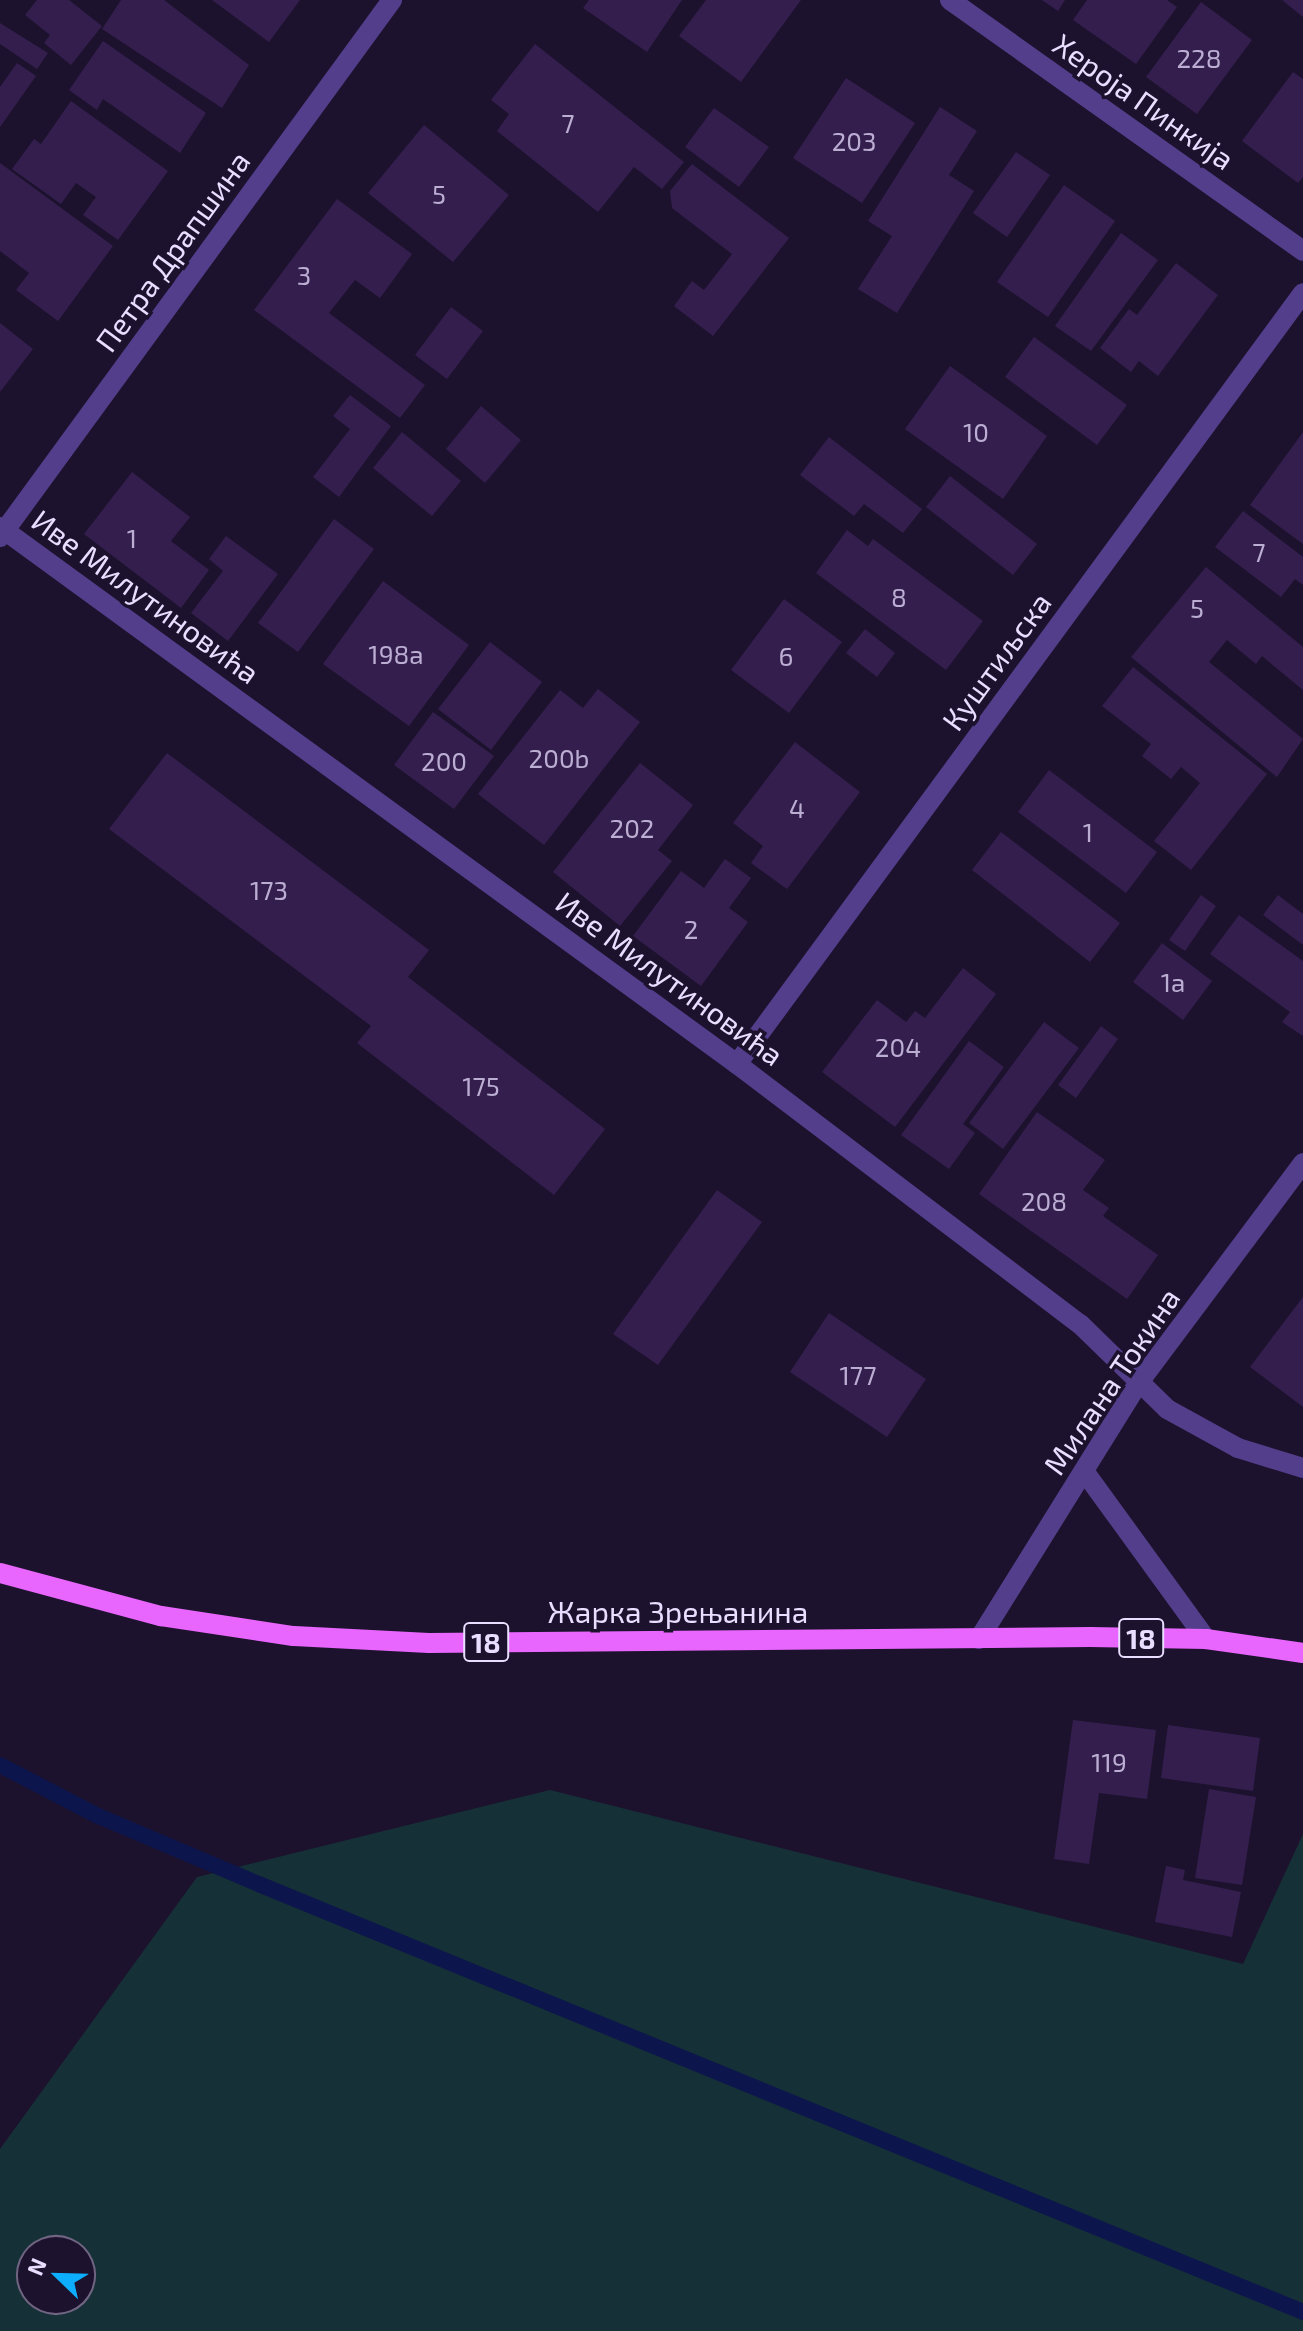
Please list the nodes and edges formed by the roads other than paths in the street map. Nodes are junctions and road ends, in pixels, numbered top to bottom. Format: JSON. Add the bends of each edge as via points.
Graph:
{"nodes":[{"id":1,"x":392,"y":0,"type":"edge"},
{"id":2,"x":950,"y":0,"type":"edge"},
{"id":3,"x":1303,"y":251,"type":"edge"},
{"id":4,"x":1303,"y":293,"type":"edge"},
{"id":5,"x":2,"y":532,"type":"edge"},
{"id":6,"x":737,"y":1064,"type":"junction"},
{"id":7,"x":1303,"y":1163,"type":"edge"},
{"id":8,"x":1137,"y":1385,"type":"junction"},
{"id":9,"x":1303,"y":1468,"type":"edge"},
{"id":10,"x":1084,"y":1471,"type":"junction"},
{"id":11,"x":0,"y":1573,"type":"edge"},
{"id":12,"x":979,"y":1639,"type":"junction"},
{"id":13,"x":1206,"y":1639,"type":"junction"},
{"id":14,"x":1303,"y":1653,"type":"edge"}],
"edges":[{"from":1,"to":5,"type":"street","name":"Петра Драпшина"},
{"from":2,"to":3,"type":"street","name":"Хероја Пинкија"},
{"from":4,"to":6,"type":"street","name":"Куштиљска"},
{"from":5,"to":6,"type":"street","name":"Иве Милутиновића"},
{"from":6,"to":8,"type":"street","name":"Иве Милутиновића","via":[[1080,1324]]},
{"from":7,"to":8,"type":"street","name":"Милана Токина"},
{"from":8,"to":9,"type":"street","name":"Иве Милутиновића","via":[[1192,1425],[1238,1448]]},
{"from":8,"to":10,"type":"street","name":"Милана Токина"},
{"from":10,"to":12,"type":"street","name":"Милана Токина"},
{"from":10,"to":13,"type":"street"},
{"from":11,"to":12,"type":"main road","name":"Жарка Зрењанина","number":"18","via":[[161,1616],[294,1636],[429,1643]]},
{"from":12,"to":13,"type":"main road","number":"18"},
{"from":13,"to":14,"type":"main road","number":"18"}]}
